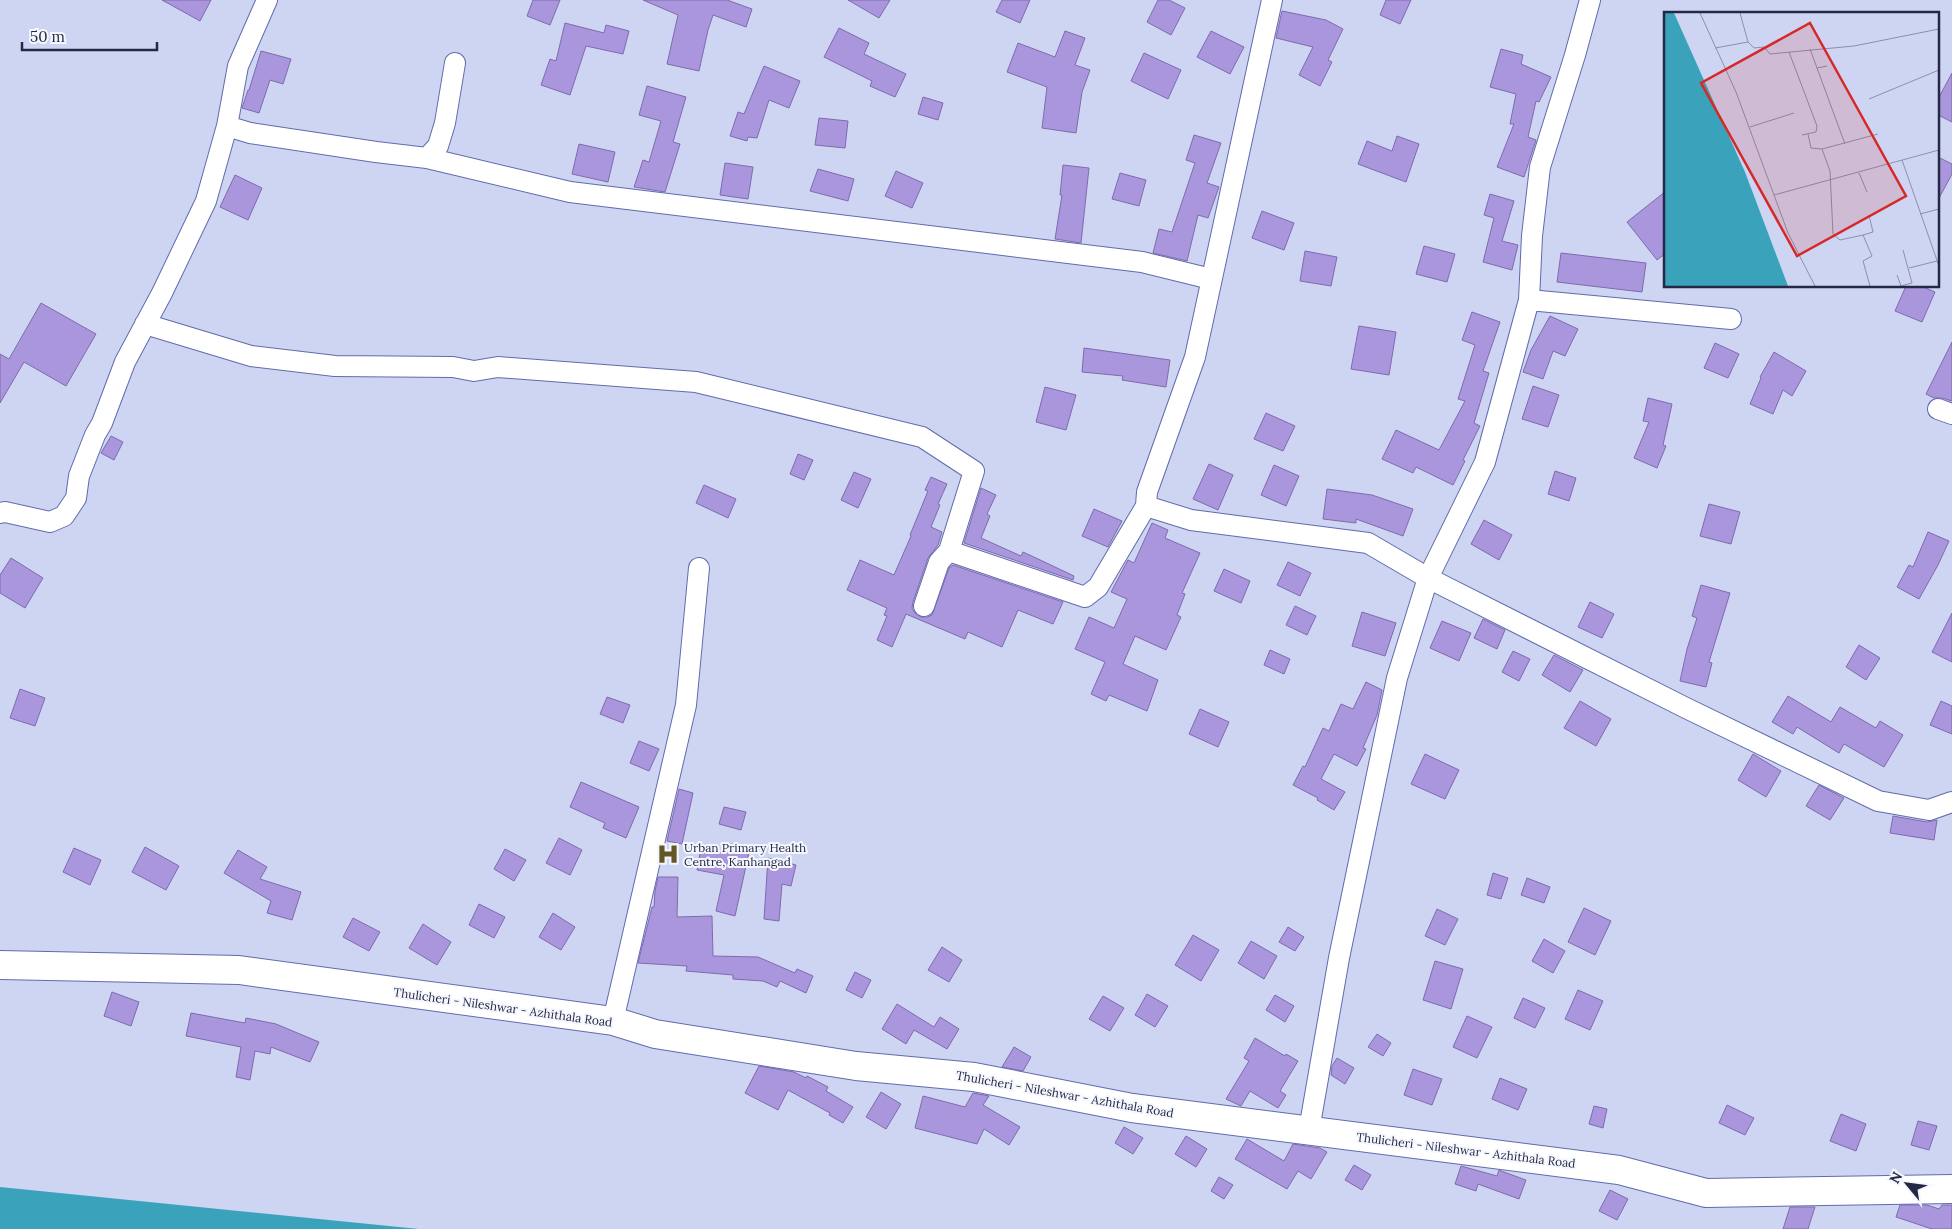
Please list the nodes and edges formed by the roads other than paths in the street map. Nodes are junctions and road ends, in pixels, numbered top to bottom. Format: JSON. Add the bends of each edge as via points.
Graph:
{"nodes":[{"id":1,"x":267,"y":0,"type":"edge"},
{"id":2,"x":1272,"y":0,"type":"edge"},
{"id":3,"x":1590,"y":0,"type":"edge"},
{"id":4,"x":455,"y":63,"type":"dead end"},
{"id":5,"x":226,"y":126,"type":"junction"},
{"id":6,"x":427,"y":158,"type":"junction"},
{"id":7,"x":1211,"y":279,"type":"junction"},
{"id":8,"x":1529,"y":300,"type":"junction"},
{"id":9,"x":1731,"y":320,"type":"dead end"},
{"id":10,"x":145,"y":324,"type":"junction"},
{"id":11,"x":1146,"y":506,"type":"junction"},
{"id":12,"x":0,"y":513,"type":"edge"},
{"id":13,"x":949,"y":551,"type":"junction"},
{"id":14,"x":699,"y":568,"type":"dead end"},
{"id":15,"x":1428,"y":578,"type":"junction"},
{"id":16,"x":924,"y":606,"type":"dead end"},
{"id":17,"x":1952,"y":802,"type":"edge"},
{"id":18,"x":0,"y":965,"type":"edge"},
{"id":19,"x":613,"y":1021,"type":"junction"},
{"id":20,"x":1309,"y":1130,"type":"junction"},
{"id":21,"x":1952,"y":1189,"type":"edge"}],
"edges":[{"from":1,"to":5,"type":"street","via":[[238,66]]},
{"from":2,"to":7,"type":"street"},
{"from":3,"to":8,"type":"street","via":[[1540,167]]},
{"from":4,"to":6,"type":"street","via":[[445,123],[438,146]]},
{"from":5,"to":6,"type":"street"},
{"from":5,"to":10,"type":"street","via":[[206,201]]},
{"from":6,"to":7,"type":"street","via":[[570,192],[1142,262]]},
{"from":7,"to":11,"type":"street","via":[[1195,357],[1147,492]]},
{"from":8,"to":9,"type":"street"},
{"from":8,"to":15,"type":"street","via":[[1485,462]]},
{"from":10,"to":12,"type":"street","via":[[125,362],[95,435],[79,476],[76,498],[64,516],[50,522]]},
{"from":10,"to":13,"type":"street","via":[[251,356],[335,366],[453,367],[474,371],[498,367],[696,382],[922,437],[974,471]]},
{"from":11,"to":13,"type":"street","via":[[1098,587],[1085,598]]},
{"from":11,"to":15,"type":"street","via":[[1191,520],[1368,543]]},
{"from":13,"to":16,"type":"street","via":[[939,562]]},
{"from":14,"to":19,"type":"street","via":[[686,705]]},
{"from":15,"to":17,"type":"street","via":[[1878,801],[1929,810]]},
{"from":15,"to":20,"type":"street","via":[[1396,678],[1339,958]]},
{"from":18,"to":19,"type":"main road","name":"Thulicheri - Nileshwar - Azhithala Road","via":[[239,970]]},
{"from":19,"to":20,"type":"main road","name":"Thulicheri - Nileshwar - Azhithala Road","via":[[655,1034],[856,1066],[974,1077],[1132,1108]]},
{"from":20,"to":21,"type":"main road","name":"Thulicheri - Nileshwar - Azhithala Road","via":[[1620,1170],[1706,1193]]}]}
